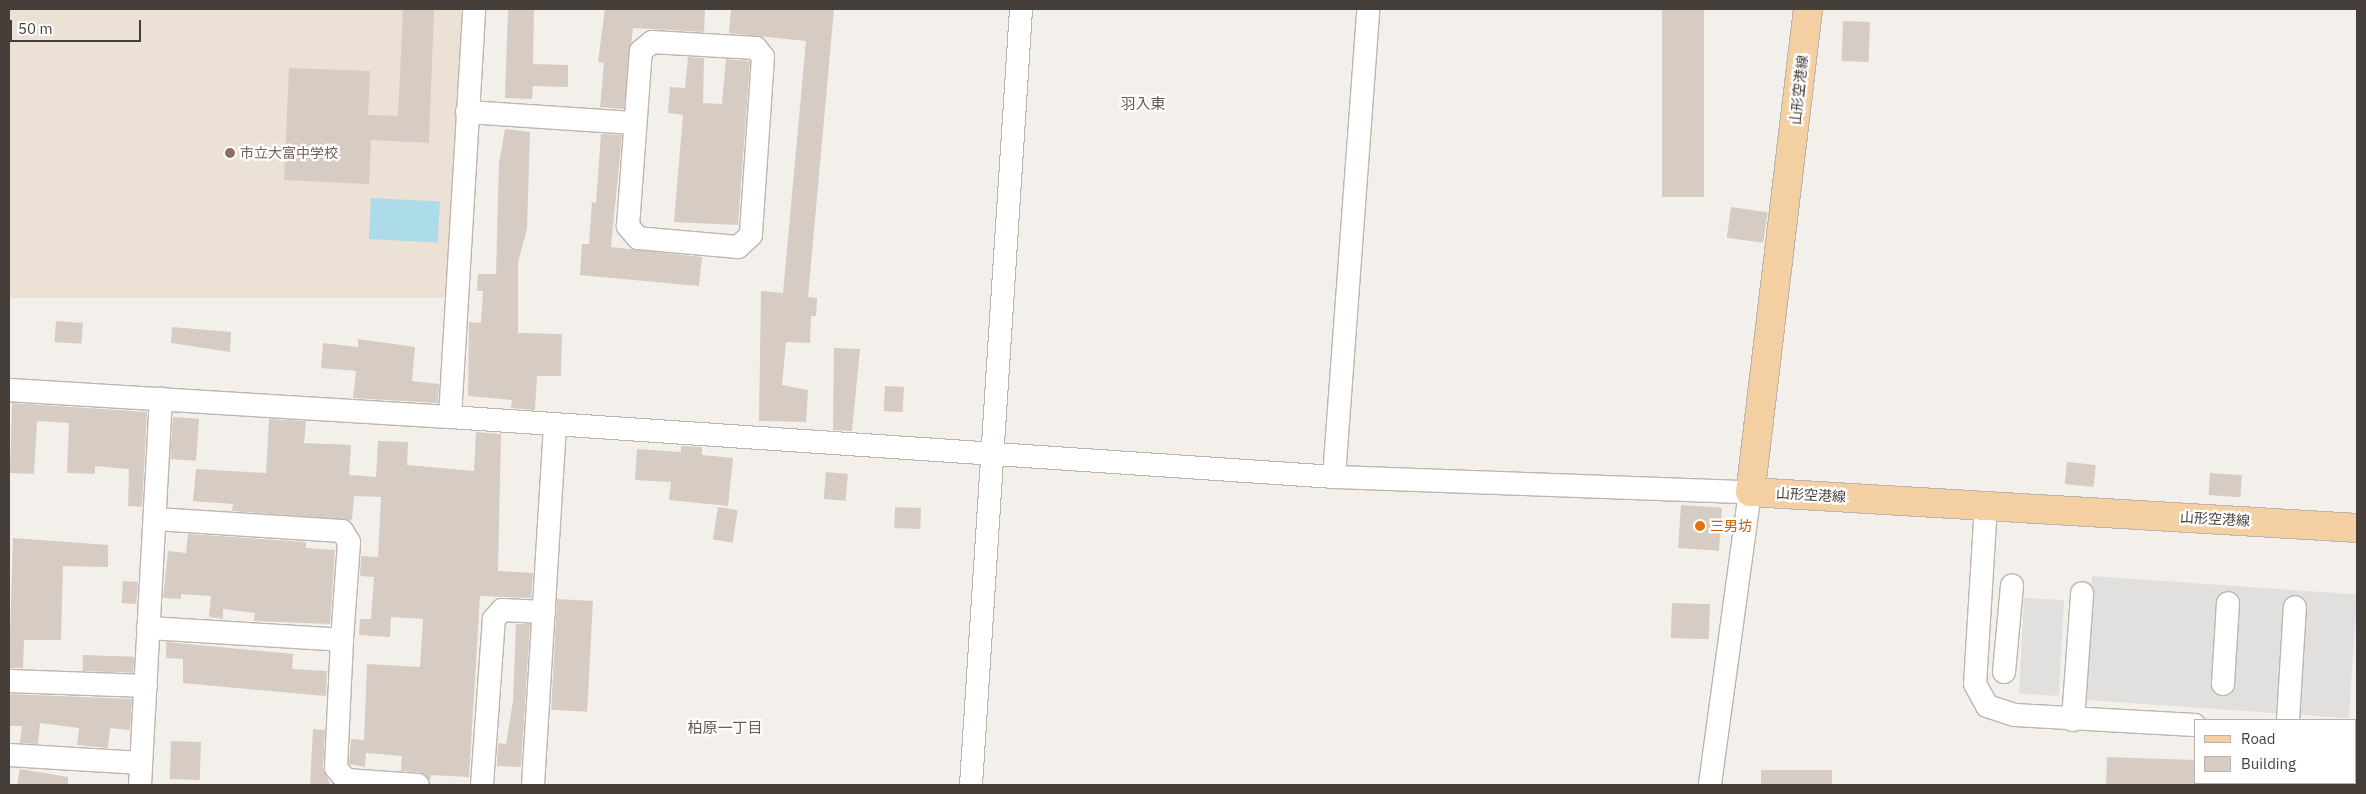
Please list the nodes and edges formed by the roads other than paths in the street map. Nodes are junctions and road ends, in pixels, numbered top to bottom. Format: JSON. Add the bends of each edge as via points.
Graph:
{"nodes":[{"id":1,"x":474,"y":9,"type":"edge"},
{"id":2,"x":1021,"y":9,"type":"edge"},
{"id":3,"x":1368,"y":9,"type":"edge"},
{"id":4,"x":1808,"y":9,"type":"edge"},
{"id":5,"x":467,"y":112,"type":"junction"},
{"id":6,"x":634,"y":123,"type":"junction"},
{"id":7,"x":9,"y":390,"type":"edge"},
{"id":8,"x":161,"y":399,"type":"junction"},
{"id":9,"x":450,"y":417,"type":"junction"},
{"id":10,"x":556,"y":425,"type":"junction"},
{"id":11,"x":991,"y":454,"type":"junction"},
{"id":12,"x":1334,"y":477,"type":"junction"},
{"id":13,"x":1750,"y":492,"type":"junction"},
{"id":14,"x":1986,"y":505,"type":"junction"},
{"id":15,"x":155,"y":519,"type":"junction"},
{"id":16,"x":2357,"y":528,"type":"edge"},
{"id":17,"x":2012,"y":586,"type":"dead end"},
{"id":18,"x":2082,"y":592,"type":"dead end"},
{"id":19,"x":2228,"y":603,"type":"dead end"},
{"id":20,"x":2295,"y":607,"type":"dead end"},
{"id":21,"x":544,"y":612,"type":"junction"},
{"id":22,"x":148,"y":628,"type":"junction"},
{"id":23,"x":342,"y":640,"type":"junction"},
{"id":24,"x":2004,"y":672,"type":"dead end"},
{"id":25,"x":9,"y":681,"type":"edge"},
{"id":26,"x":2223,"y":684,"type":"dead end"},
{"id":27,"x":146,"y":686,"type":"junction"},
{"id":28,"x":2288,"y":719,"type":"edge"},
{"id":29,"x":2072,"y":720,"type":"junction"},
{"id":30,"x":2194,"y":725,"type":"edge"},
{"id":31,"x":9,"y":755,"type":"edge"},
{"id":32,"x":140,"y":774,"type":"edge"},
{"id":33,"x":418,"y":785,"type":"edge"},
{"id":34,"x":482,"y":785,"type":"edge"},
{"id":35,"x":533,"y":785,"type":"edge"},
{"id":36,"x":972,"y":785,"type":"edge"},
{"id":37,"x":1710,"y":785,"type":"edge"}],
"edges":[{"from":1,"to":5,"type":"street"},
{"from":2,"to":11,"type":"street"},
{"from":3,"to":12,"type":"street"},
{"from":4,"to":13,"type":"main road","name":"山形空港線"},
{"from":5,"to":6,"type":"street"},
{"from":5,"to":9,"type":"street"},
{"from":6,"to":6,"type":"street","via":[[628,226],[638,238],[738,247],[751,235],[763,57],[756,48],[652,42],[641,51]]},
{"from":7,"to":8,"type":"street"},
{"from":8,"to":9,"type":"street"},
{"from":8,"to":15,"type":"street"},
{"from":9,"to":10,"type":"street"},
{"from":10,"to":11,"type":"street"},
{"from":10,"to":21,"type":"street"},
{"from":11,"to":12,"type":"street"},
{"from":11,"to":36,"type":"street"},
{"from":12,"to":13,"type":"street"},
{"from":13,"to":14,"type":"main road","name":"山形空港線"},
{"from":13,"to":37,"type":"street"},
{"from":14,"to":16,"type":"main road","name":"山形空港線"},
{"from":14,"to":29,"type":"street","via":[[1975,684],[1978,696],[1998,712]]},
{"from":15,"to":22,"type":"street"},
{"from":15,"to":23,"type":"street","via":[[342,532],[349,542]]},
{"from":17,"to":24,"type":"street"},
{"from":18,"to":29,"type":"street"},
{"from":19,"to":26,"type":"street"},
{"from":20,"to":28,"type":"street"},
{"from":21,"to":34,"type":"street","via":[[502,610],[494,619]]},
{"from":21,"to":35,"type":"street"},
{"from":22,"to":23,"type":"street"},
{"from":22,"to":27,"type":"street"},
{"from":23,"to":33,"type":"street","via":[[336,768],[346,780]]},
{"from":25,"to":27,"type":"street"},
{"from":27,"to":32,"type":"street"},
{"from":29,"to":30,"type":"street"},
{"from":31,"to":32,"type":"street"}]}
